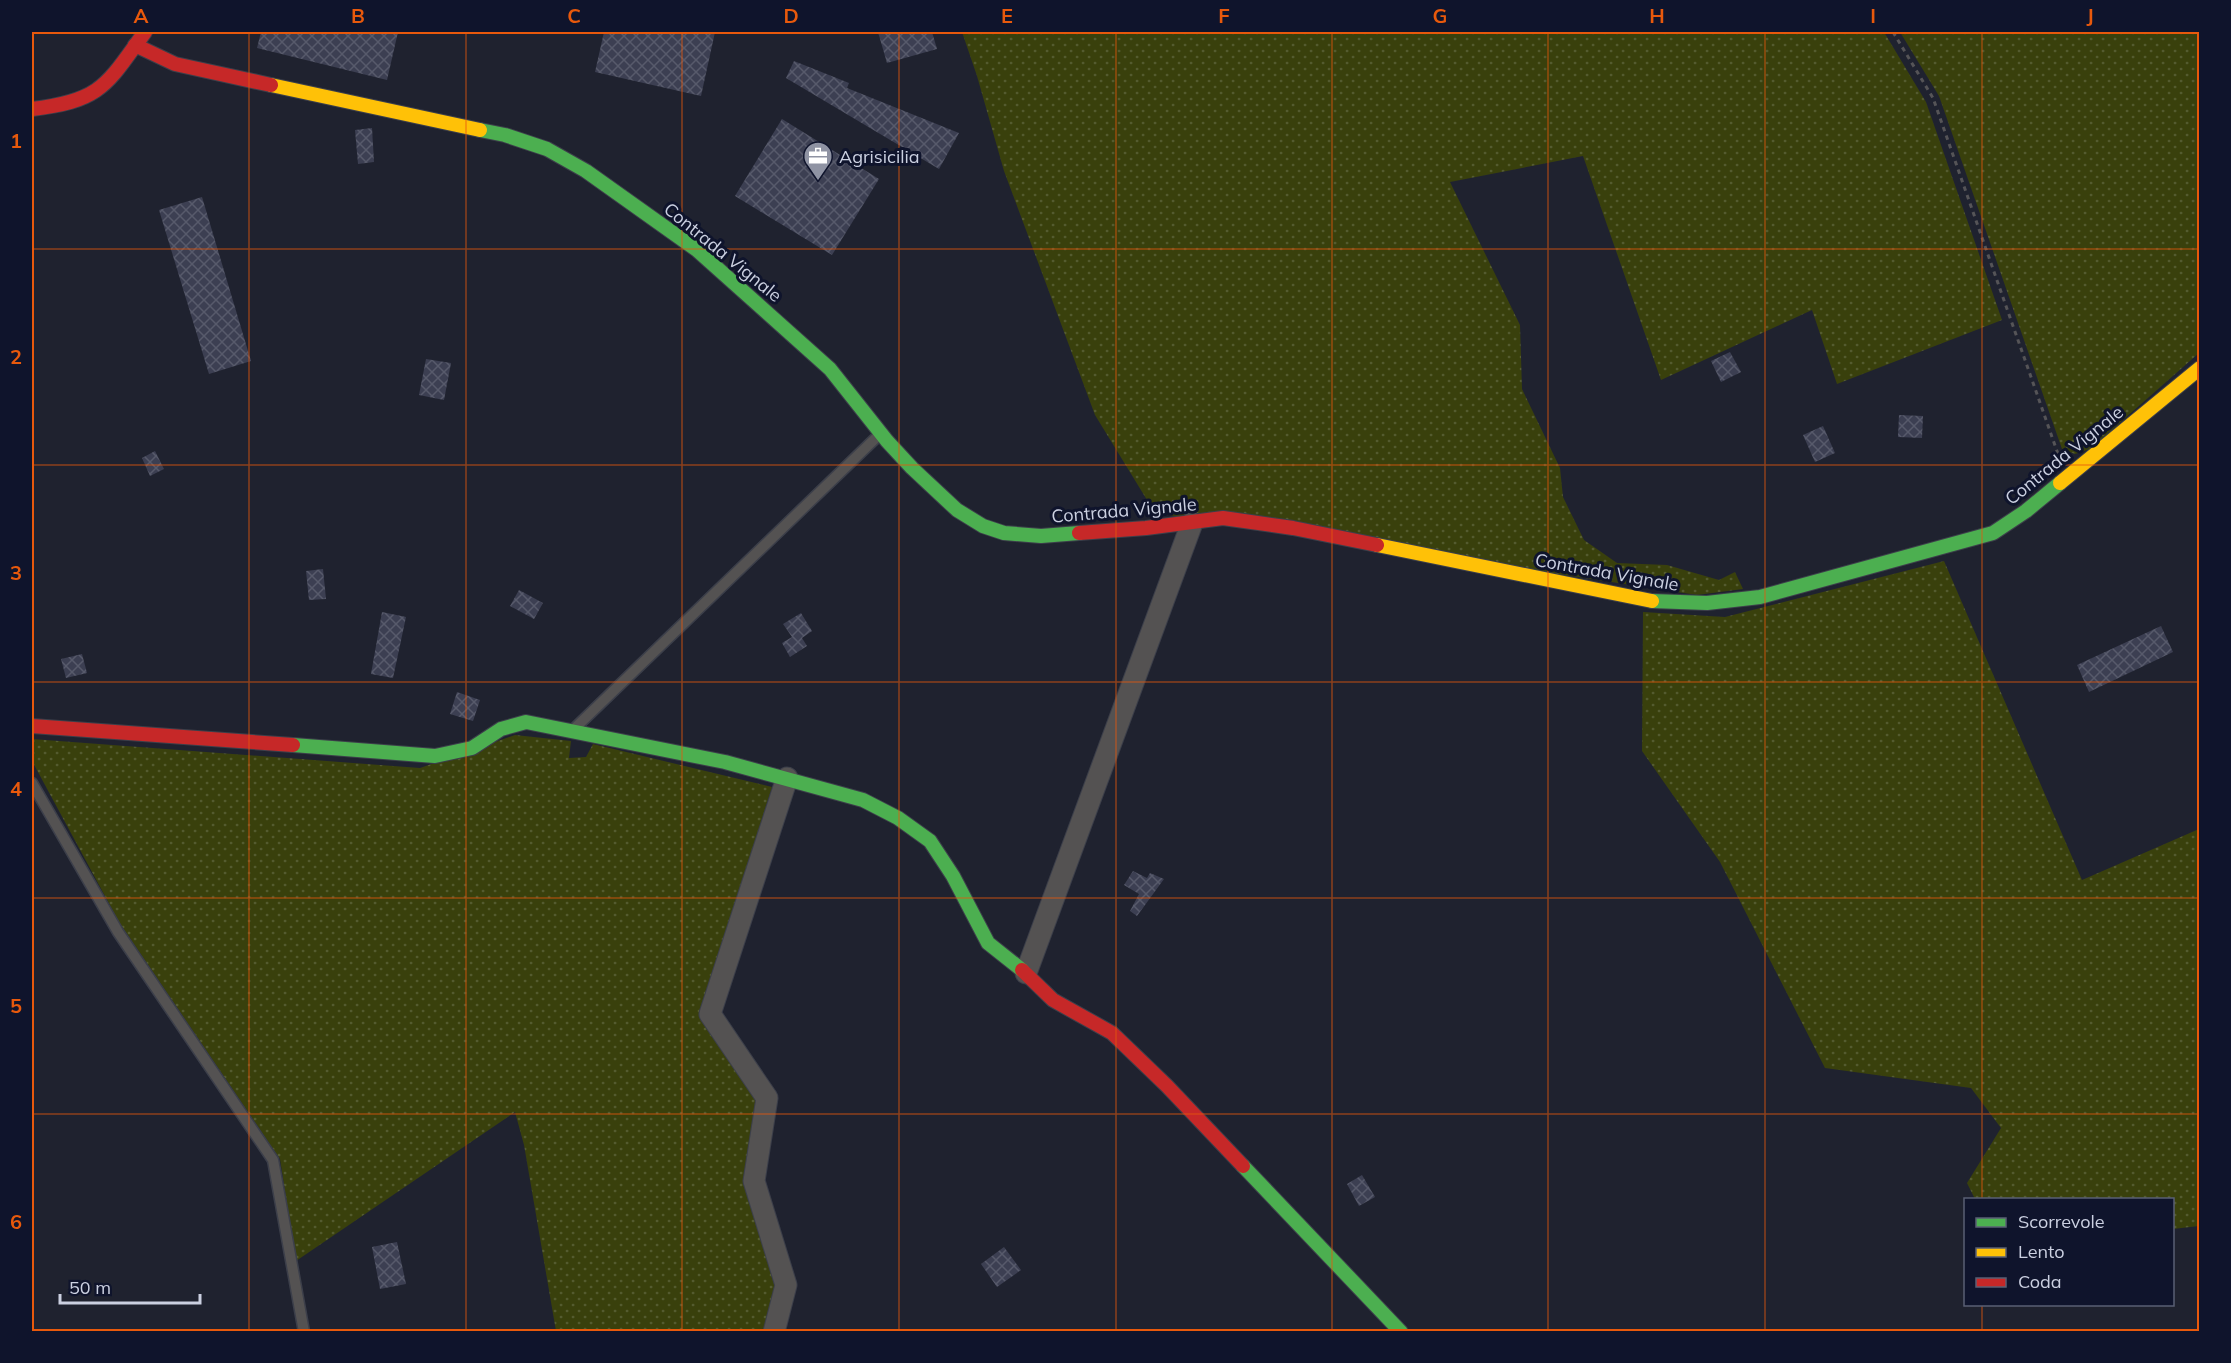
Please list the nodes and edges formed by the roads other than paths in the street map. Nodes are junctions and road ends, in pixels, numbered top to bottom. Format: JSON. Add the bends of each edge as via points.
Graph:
{"nodes":[{"id":1,"x":145,"y":32,"type":"edge"},
{"id":2,"x":135,"y":45,"type":"junction"},
{"id":3,"x":32,"y":109,"type":"edge"},
{"id":4,"x":2199,"y":368,"type":"edge"},
{"id":5,"x":881,"y":434,"type":"junction"},
{"id":6,"x":1192,"y":523,"type":"junction"},
{"id":7,"x":32,"y":726,"type":"edge"},
{"id":8,"x":571,"y":731,"type":"junction"},
{"id":9,"x":788,"y":778,"type":"junction"},
{"id":10,"x":32,"y":783,"type":"edge"},
{"id":11,"x":1026,"y":973,"type":"junction"},
{"id":12,"x":304,"y":1332,"type":"edge"},
{"id":13,"x":774,"y":1332,"type":"edge"},
{"id":14,"x":1401,"y":1332,"type":"edge"}],
"edges":[{"from":1,"to":2,"type":"street"},
{"from":2,"to":3,"type":"street","via":[[117,72],[90,95],[68,104]]},
{"from":2,"to":5,"type":"street","name":"Contrada Vignale","via":[[175,64],[505,135],[546,149],[586,171],[697,249],[830,369]]},
{"from":4,"to":6,"type":"street","name":"Contrada Vignale","via":[[2026,511],[1993,533],[1727,603],[1654,601],[1293,528],[1223,518]]},
{"from":5,"to":6,"type":"street","name":"Contrada Vignale","via":[[957,510],[1004,533],[1041,536]]},
{"from":5,"to":8,"type":"lane"},
{"from":6,"to":11,"type":"street"},
{"from":7,"to":8,"type":"street","via":[[435,756],[472,748],[501,729],[525,722]]},
{"from":8,"to":9,"type":"street"},
{"from":9,"to":11,"type":"street","via":[[863,800],[930,841],[988,943]]},
{"from":9,"to":13,"type":"street","via":[[710,1014],[767,1098],[754,1181],[786,1285]]},
{"from":10,"to":12,"type":"lane","via":[[118,932],[273,1160]]},
{"from":11,"to":14,"type":"street","via":[[1053,1000],[1112,1033]]}]}
